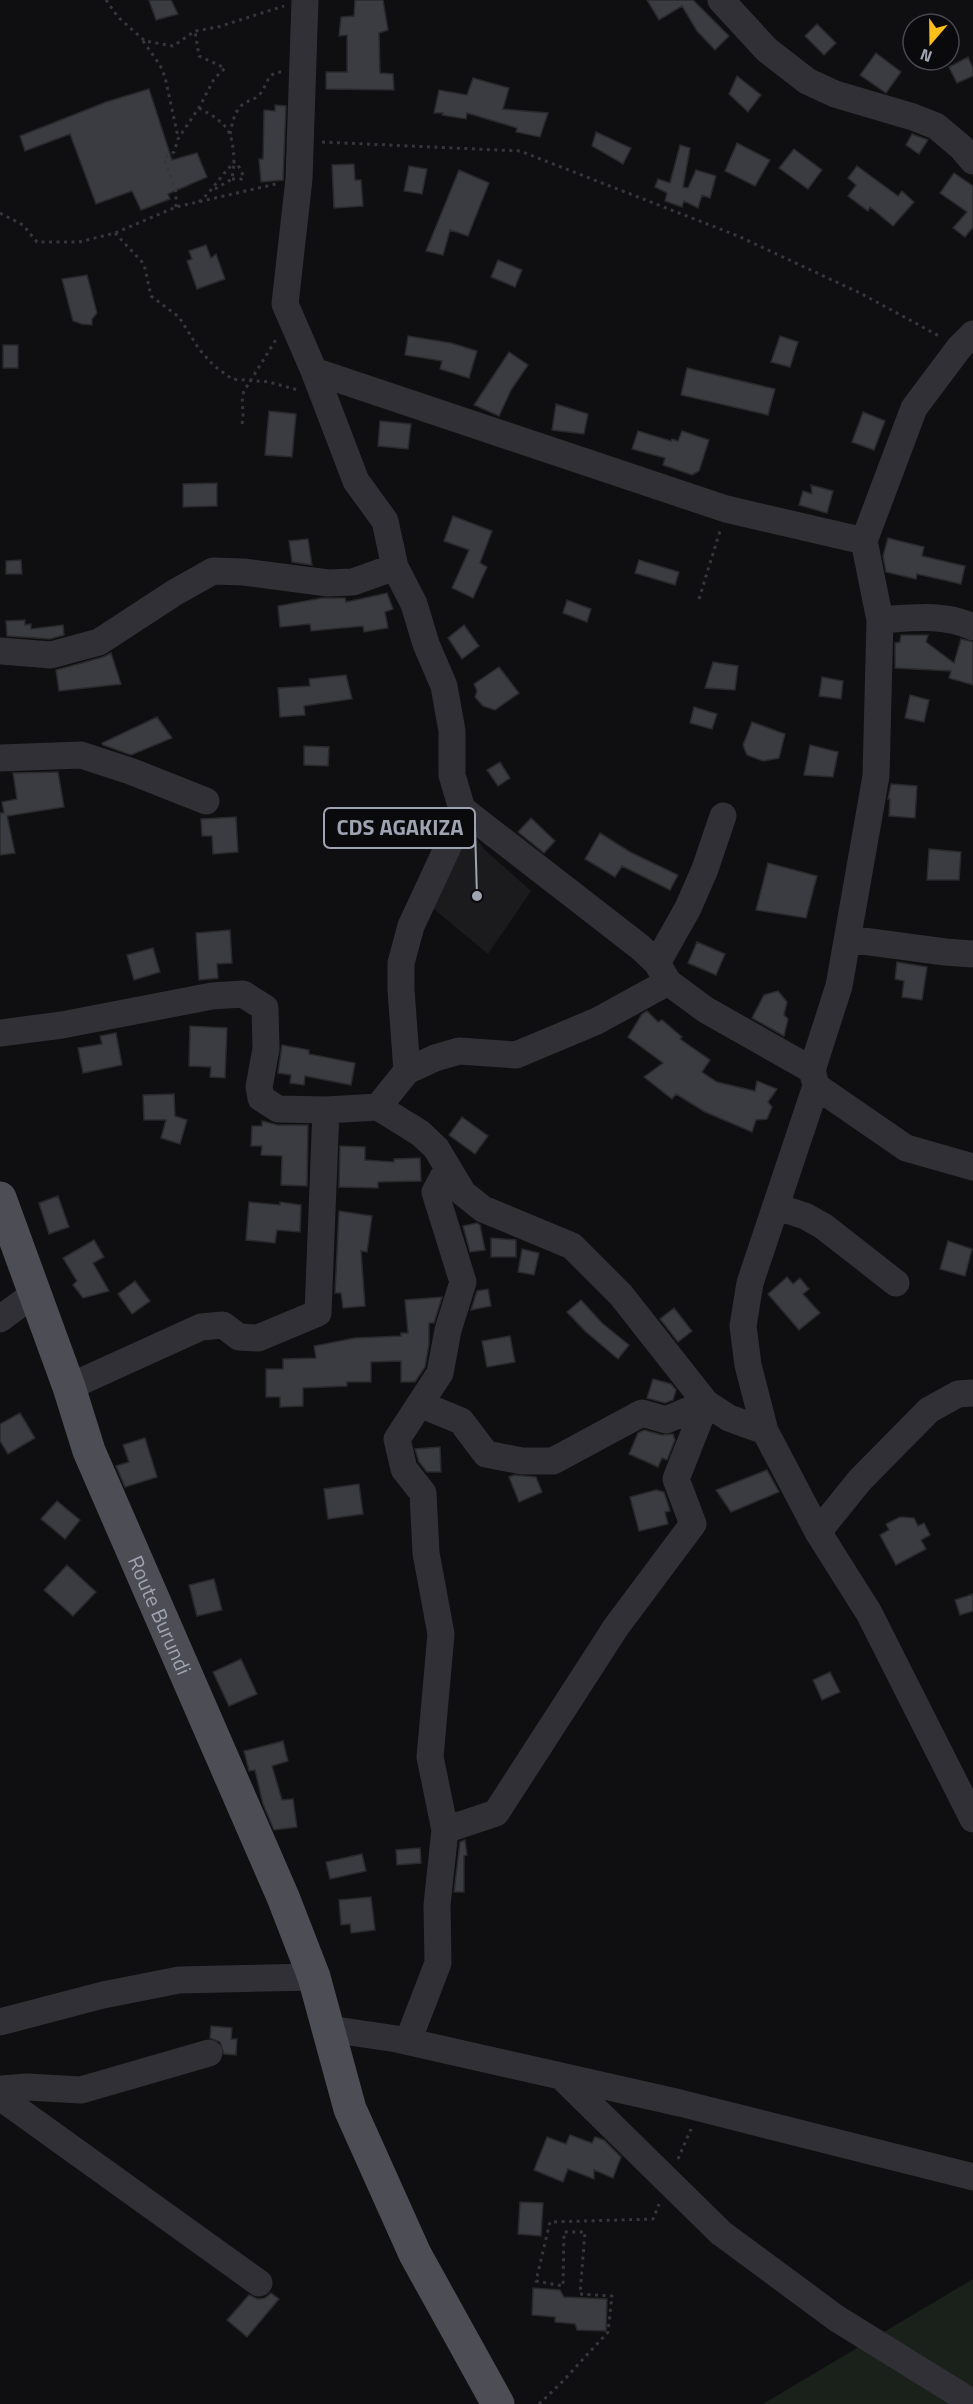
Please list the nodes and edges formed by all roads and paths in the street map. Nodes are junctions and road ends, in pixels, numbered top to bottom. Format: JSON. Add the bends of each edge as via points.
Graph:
{"nodes":[{"id":1,"x":106,"y":0,"type":"edge"},
{"id":2,"x":722,"y":0,"type":"edge"},
{"id":3,"x":298,"y":2,"type":"edge"},
{"id":4,"x":195,"y":31,"type":"junction"},
{"id":5,"x":140,"y":37,"type":"junction"},
{"id":6,"x":301,"y":80,"type":"junction"},
{"id":7,"x":199,"y":108,"type":"junction"},
{"id":8,"x":230,"y":134,"type":"junction"},
{"id":9,"x":178,"y":139,"type":"junction"},
{"id":10,"x":302,"y":141,"type":"junction"},
{"id":11,"x":973,"y":161,"type":"edge"},
{"id":12,"x":234,"y":163,"type":"junction"},
{"id":13,"x":299,"y":178,"type":"junction"},
{"id":14,"x":232,"y":179,"type":"junction"},
{"id":15,"x":213,"y":190,"type":"junction"},
{"id":16,"x":196,"y":203,"type":"junction"},
{"id":17,"x":176,"y":207,"type":"junction"},
{"id":18,"x":0,"y":213,"type":"edge"},
{"id":19,"x":116,"y":233,"type":"junction"},
{"id":20,"x":292,"y":321,"type":"junction"},
{"id":21,"x":966,"y":341,"type":"edge"},
{"id":22,"x":314,"y":371,"type":"junction"},
{"id":23,"x":249,"y":381,"type":"junction"},
{"id":24,"x":262,"y":382,"type":"dead end"},
{"id":25,"x":242,"y":424,"type":"dead end"},
{"id":26,"x":726,"y":509,"type":"junction"},
{"id":27,"x":864,"y":541,"type":"junction"},
{"id":28,"x":396,"y":567,"type":"junction"},
{"id":29,"x":699,"y":599,"type":"dead end"},
{"id":30,"x":880,"y":620,"type":"junction"},
{"id":31,"x":973,"y":627,"type":"edge"},
{"id":32,"x":0,"y":651,"type":"edge"},
{"id":33,"x":0,"y":758,"type":"edge"},
{"id":34,"x":206,"y":801,"type":"dead end"},
{"id":35,"x":462,"y":808,"type":"junction"},
{"id":36,"x":723,"y":816,"type":"dead end"},
{"id":37,"x":848,"y":939,"type":"junction"},
{"id":38,"x":973,"y":954,"type":"edge"},
{"id":39,"x":662,"y":973,"type":"junction"},
{"id":40,"x":0,"y":1033,"type":"edge"},
{"id":41,"x":407,"y":1071,"type":"junction"},
{"id":42,"x":814,"y":1078,"type":"junction"},
{"id":43,"x":378,"y":1107,"type":"junction"},
{"id":44,"x":326,"y":1110,"type":"junction"},
{"id":45,"x":448,"y":1167,"type":"junction"},
{"id":46,"x":973,"y":1167,"type":"edge"},
{"id":47,"x":0,"y":1198,"type":"edge"},
{"id":48,"x":777,"y":1206,"type":"junction"},
{"id":49,"x":896,"y":1283,"type":"dead end"},
{"id":50,"x":35,"y":1293,"type":"junction"},
{"id":51,"x":0,"y":1319,"type":"edge"},
{"id":52,"x":69,"y":1387,"type":"junction"},
{"id":53,"x":973,"y":1393,"type":"edge"},
{"id":54,"x":706,"y":1403,"type":"junction"},
{"id":55,"x":420,"y":1404,"type":"junction"},
{"id":56,"x":765,"y":1431,"type":"junction"},
{"id":57,"x":818,"y":1532,"type":"junction"},
{"id":58,"x":973,"y":1819,"type":"edge"},
{"id":59,"x":445,"y":1830,"type":"junction"},
{"id":60,"x":314,"y":1977,"type":"junction"},
{"id":61,"x":0,"y":2022,"type":"edge"},
{"id":62,"x":329,"y":2029,"type":"junction"},
{"id":63,"x":408,"y":2041,"type":"junction"},
{"id":64,"x":209,"y":2053,"type":"dead end"},
{"id":65,"x":561,"y":2076,"type":"junction"},
{"id":66,"x":0,"y":2089,"type":"edge"},
{"id":67,"x":0,"y":2097,"type":"edge"},
{"id":68,"x":700,"y":2108,"type":"junction"},
{"id":69,"x":973,"y":2176,"type":"edge"},
{"id":70,"x":669,"y":2182,"type":"junction"},
{"id":71,"x":563,"y":2222,"type":"junction"},
{"id":72,"x":564,"y":2232,"type":"junction"},
{"id":73,"x":259,"y":2283,"type":"dead end"},
{"id":74,"x":973,"y":2403,"type":"edge"},
{"id":75,"x":498,"y":2404,"type":"edge"},
{"id":76,"x":539,"y":2404,"type":"edge"}],
"edges":[{"from":1,"to":5,"type":"path"},
{"from":2,"to":11,"type":"street","via":[[767,50],[807,81],[835,94],[936,126]]},
{"from":3,"to":4,"type":"path"},
{"from":3,"to":6,"type":"street"},
{"from":4,"to":5,"type":"path","via":[[172,45]]},
{"from":4,"to":7,"type":"path","via":[[199,56],[225,68],[214,79]]},
{"from":5,"to":9,"type":"path","via":[[165,77]]},
{"from":6,"to":8,"type":"path","via":[[286,72],[275,72],[258,97],[240,107]]},
{"from":6,"to":10,"type":"street"},
{"from":7,"to":8,"type":"path","via":[[218,119]]},
{"from":7,"to":9,"type":"path"},
{"from":8,"to":12,"type":"path"},
{"from":9,"to":17,"type":"path","via":[[174,152],[164,159],[176,192]]},
{"from":10,"to":13,"type":"street"},
{"from":10,"to":21,"type":"path","via":[[519,151],[738,236]]},
{"from":12,"to":14,"type":"path"},
{"from":12,"to":14,"type":"path","via":[[244,177]]},
{"from":12,"to":15,"type":"path"},
{"from":13,"to":16,"type":"path"},
{"from":13,"to":20,"type":"street","via":[[285,304]]},
{"from":14,"to":15,"type":"path"},
{"from":15,"to":16,"type":"path"},
{"from":16,"to":17,"type":"path"},
{"from":17,"to":19,"type":"path"},
{"from":18,"to":19,"type":"path","via":[[23,225],[37,242],[79,242]]},
{"from":19,"to":23,"type":"path","via":[[144,264],[151,296],[179,317],[213,365],[232,379]]},
{"from":20,"to":22,"type":"street"},
{"from":20,"to":23,"type":"path","via":[[270,346]]},
{"from":21,"to":27,"type":"street","via":[[914,408]]},
{"from":22,"to":26,"type":"street"},
{"from":22,"to":28,"type":"street","via":[[356,481],[385,521]]},
{"from":23,"to":24,"type":"path"},
{"from":23,"to":25,"type":"path","via":[[241,399]]},
{"from":26,"to":27,"type":"street"},
{"from":26,"to":29,"type":"path"},
{"from":27,"to":30,"type":"street"},
{"from":28,"to":32,"type":"street","via":[[353,582],[328,583],[213,571],[99,642],[51,655]]},
{"from":28,"to":35,"type":"street","via":[[444,686],[452,731],[452,776]]},
{"from":30,"to":31,"type":"street","via":[[932,616]]},
{"from":30,"to":37,"type":"street","via":[[876,776]]},
{"from":33,"to":34,"type":"street","via":[[81,754]]},
{"from":35,"to":39,"type":"street","via":[[640,947]]},
{"from":35,"to":41,"type":"street","via":[[411,926],[401,963]]},
{"from":36,"to":39,"type":"street"},
{"from":37,"to":38,"type":"street"},
{"from":37,"to":42,"type":"street"},
{"from":39,"to":41,"type":"street","via":[[597,1021],[516,1054],[459,1052]]},
{"from":39,"to":42,"type":"street","via":[[706,1010]]},
{"from":40,"to":44,"type":"street","via":[[243,993],[265,1008],[261,1098],[278,1109]]},
{"from":41,"to":43,"type":"street"},
{"from":42,"to":46,"type":"street","via":[[906,1148]]},
{"from":42,"to":48,"type":"street"},
{"from":43,"to":44,"type":"street"},
{"from":43,"to":45,"type":"street","via":[[420,1133]]},
{"from":44,"to":52,"type":"street","via":[[318,1313],[258,1338],[238,1337],[224,1325],[201,1327]]},
{"from":45,"to":54,"type":"street","via":[[463,1193],[483,1209],[572,1246],[621,1295]]},
{"from":45,"to":55,"type":"street","via":[[435,1192],[463,1282],[440,1373]]},
{"from":47,"to":50,"type":"main road","name":"Route Burundi"},
{"from":48,"to":49,"type":"street","via":[[823,1226]]},
{"from":48,"to":56,"type":"street","via":[[750,1283],[743,1326],[748,1365]]},
{"from":50,"to":51,"type":"street"},
{"from":50,"to":52,"type":"main road","name":"Route Burundi"},
{"from":52,"to":60,"type":"main road","name":"Route Burundi","via":[[89,1451]]},
{"from":53,"to":57,"type":"street","via":[[958,1394],[929,1410],[860,1480]]},
{"from":54,"to":55,"type":"street","via":[[666,1420],[642,1413],[553,1461],[522,1461],[486,1454],[461,1421]]},
{"from":54,"to":56,"type":"street","via":[[729,1418]]},
{"from":54,"to":59,"type":"street","via":[[676,1479],[693,1524],[616,1627],[496,1813]]},
{"from":55,"to":59,"type":"street","via":[[398,1438],[404,1469],[423,1493],[426,1552],[441,1634],[430,1757]]},
{"from":56,"to":57,"type":"street"},
{"from":57,"to":58,"type":"street","via":[[869,1613]]},
{"from":59,"to":63,"type":"street","via":[[437,1905],[438,1964]]},
{"from":60,"to":61,"type":"street","via":[[179,1980]]},
{"from":60,"to":62,"type":"main road","name":"Route Burundi"},
{"from":62,"to":63,"type":"street"},
{"from":62,"to":75,"type":"main road","name":"Route Burundi","via":[[359,2129],[416,2254]]},
{"from":63,"to":65,"type":"street"},
{"from":64,"to":66,"type":"street","via":[[81,2090]]},
{"from":65,"to":68,"type":"street"},
{"from":65,"to":70,"type":"street"},
{"from":67,"to":73,"type":"street"},
{"from":68,"to":69,"type":"street"},
{"from":68,"to":70,"type":"path"},
{"from":70,"to":71,"type":"path","via":[[653,2218]]},
{"from":70,"to":74,"type":"street","via":[[721,2233],[836,2318]]},
{"from":71,"to":72,"type":"path"},
{"from":71,"to":72,"type":"path","via":[[550,2222],[536,2281],[563,2286]]},
{"from":72,"to":76,"type":"path","via":[[585,2232],[580,2294],[612,2296],[608,2331]]}]}
